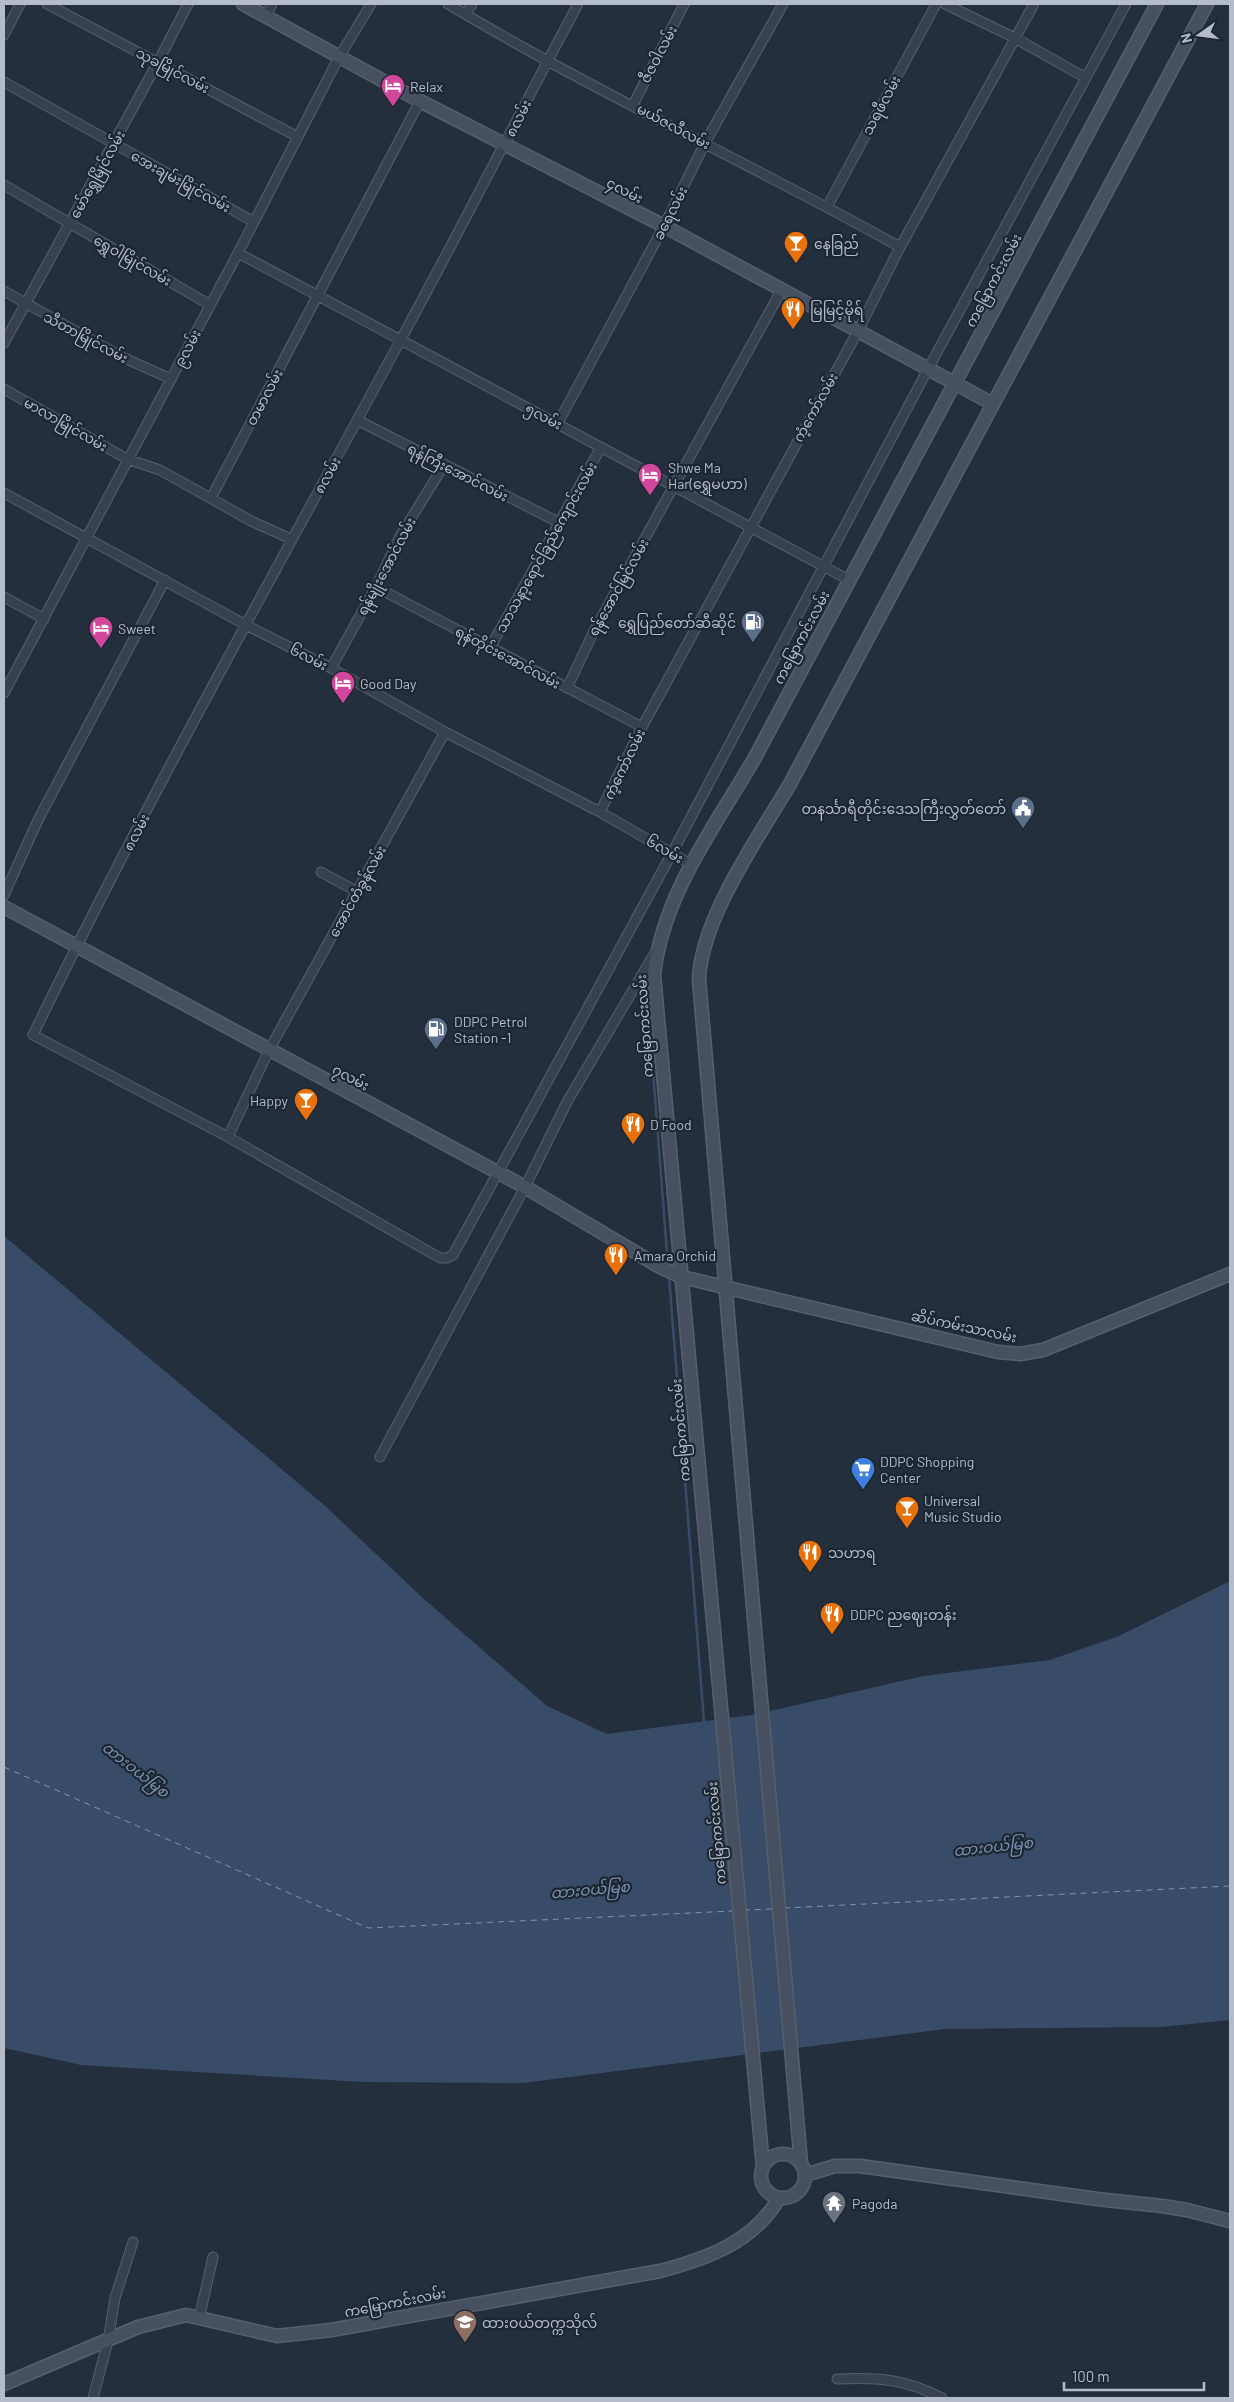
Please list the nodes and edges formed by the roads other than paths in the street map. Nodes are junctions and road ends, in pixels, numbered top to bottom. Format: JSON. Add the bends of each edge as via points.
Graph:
{"nodes":[{"id":1,"x":20,"y":4,"type":"edge"},
{"id":2,"x":47,"y":4,"type":"edge"},
{"id":3,"x":188,"y":4,"type":"edge"},
{"id":4,"x":243,"y":4,"type":"edge"},
{"id":5,"x":272,"y":4,"type":"edge"},
{"id":6,"x":371,"y":4,"type":"edge"},
{"id":7,"x":448,"y":4,"type":"edge"},
{"id":8,"x":472,"y":4,"type":"edge"},
{"id":9,"x":578,"y":4,"type":"edge"},
{"id":10,"x":684,"y":4,"type":"edge"},
{"id":11,"x":783,"y":4,"type":"edge"},
{"id":12,"x":936,"y":4,"type":"edge"},
{"id":13,"x":945,"y":4,"type":"edge"},
{"id":14,"x":1034,"y":4,"type":"edge"},
{"id":15,"x":1126,"y":4,"type":"edge"},
{"id":16,"x":1157,"y":4,"type":"edge"},
{"id":17,"x":1207,"y":4,"type":"edge"},
{"id":18,"x":466,"y":14,"type":"junction"},
{"id":19,"x":266,"y":16,"type":"junction"},
{"id":20,"x":4,"y":35,"type":"edge"},
{"id":21,"x":1015,"y":38,"type":"junction"},
{"id":22,"x":339,"y":57,"type":"junction"},
{"id":23,"x":547,"y":61,"type":"junction"},
{"id":24,"x":158,"y":62,"type":"junction"},
{"id":25,"x":1086,"y":78,"type":"junction"},
{"id":26,"x":4,"y":82,"type":"edge"},
{"id":27,"x":420,"y":101,"type":"junction"},
{"id":28,"x":633,"y":105,"type":"junction"},
{"id":29,"x":298,"y":137,"type":"junction"},
{"id":30,"x":505,"y":143,"type":"junction"},
{"id":31,"x":706,"y":143,"type":"junction"},
{"id":32,"x":114,"y":144,"type":"junction"},
{"id":33,"x":4,"y":186,"type":"edge"},
{"id":34,"x":827,"y":206,"type":"junction"},
{"id":35,"x":254,"y":222,"type":"junction"},
{"id":36,"x":70,"y":224,"type":"junction"},
{"id":37,"x":664,"y":226,"type":"junction"},
{"id":38,"x":900,"y":247,"type":"junction"},
{"id":39,"x":238,"y":253,"type":"junction"},
{"id":40,"x":781,"y":291,"type":"junction"},
{"id":41,"x":4,"y":292,"type":"edge"},
{"id":42,"x":318,"y":296,"type":"junction"},
{"id":43,"x":26,"y":304,"type":"junction"},
{"id":44,"x":210,"y":305,"type":"junction"},
{"id":45,"x":858,"y":331,"type":"junction"},
{"id":46,"x":400,"y":341,"type":"junction"},
{"id":47,"x":4,"y":343,"type":"edge"},
{"id":48,"x":928,"y":369,"type":"junction"},
{"id":49,"x":170,"y":379,"type":"junction"},
{"id":50,"x":955,"y":384,"type":"junction"},
{"id":51,"x":4,"y":389,"type":"edge"},
{"id":52,"x":993,"y":404,"type":"junction"},
{"id":53,"x":356,"y":420,"type":"junction"},
{"id":54,"x":558,"y":423,"type":"junction"},
{"id":55,"x":601,"y":447,"type":"junction"},
{"id":56,"x":128,"y":459,"type":"junction"},
{"id":57,"x":444,"y":465,"type":"junction"},
{"id":58,"x":673,"y":487,"type":"junction"},
{"id":59,"x":4,"y":493,"type":"edge"},
{"id":60,"x":211,"y":498,"type":"junction"},
{"id":61,"x":560,"y":523,"type":"junction"},
{"id":62,"x":750,"y":527,"type":"junction"},
{"id":63,"x":87,"y":538,"type":"junction"},
{"id":64,"x":291,"y":539,"type":"junction"},
{"id":65,"x":823,"y":566,"type":"junction"},
{"id":66,"x":165,"y":580,"type":"junction"},
{"id":67,"x":849,"y":580,"type":"junction"},
{"id":68,"x":376,"y":587,"type":"junction"},
{"id":69,"x":4,"y":597,"type":"edge"},
{"id":70,"x":44,"y":619,"type":"junction"},
{"id":71,"x":244,"y":624,"type":"junction"},
{"id":72,"x":490,"y":648,"type":"junction"},
{"id":73,"x":331,"y":668,"type":"junction"},
{"id":74,"x":567,"y":688,"type":"junction"},
{"id":75,"x":4,"y":693,"type":"edge"},
{"id":76,"x":642,"y":727,"type":"junction"},
{"id":77,"x":445,"y":732,"type":"junction"},
{"id":78,"x":600,"y":812,"type":"junction"},
{"id":79,"x":672,"y":853,"type":"junction"},
{"id":80,"x":692,"y":865,"type":"junction"},
{"id":81,"x":321,"y":872,"type":"dead end"},
{"id":82,"x":356,"y":891,"type":"junction"},
{"id":83,"x":4,"y":895,"type":"edge"},
{"id":84,"x":4,"y":907,"type":"edge"},
{"id":85,"x":76,"y":946,"type":"junction"},
{"id":86,"x":656,"y":950,"type":"junction"},
{"id":87,"x":269,"y":1050,"type":"junction"},
{"id":88,"x":228,"y":1137,"type":"junction"},
{"id":89,"x":498,"y":1172,"type":"junction"},
{"id":90,"x":525,"y":1187,"type":"junction"},
{"id":91,"x":1230,"y":1274,"type":"edge"},
{"id":92,"x":682,"y":1277,"type":"junction"},
{"id":93,"x":726,"y":1287,"type":"junction"},
{"id":94,"x":380,"y":1457,"type":"dead end"},
{"id":95,"x":763,"y":2167,"type":"junction"},
{"id":96,"x":803,"y":2170,"type":"junction"},
{"id":97,"x":779,"y":2198,"type":"junction"},
{"id":98,"x":1230,"y":2221,"type":"edge"},
{"id":99,"x":133,"y":2242,"type":"dead end"},
{"id":100,"x":213,"y":2256,"type":"dead end"},
{"id":101,"x":198,"y":2319,"type":"junction"},
{"id":102,"x":108,"y":2341,"type":"junction"},
{"id":103,"x":838,"y":2379,"type":"dead end"},
{"id":104,"x":4,"y":2384,"type":"edge"},
{"id":105,"x":93,"y":2398,"type":"edge"},
{"id":106,"x":942,"y":2398,"type":"edge"}],
"edges":[{"from":1,"to":20,"type":"street"},
{"from":2,"to":24,"type":"street","name":"သုခမြိုင်လမ်း"},
{"from":3,"to":24,"type":"street","name":"မော်ရွှေမြိုင်လမ်း"},
{"from":4,"to":19,"type":"main road","name":"၄လမ်း"},
{"from":5,"to":19,"type":"street"},
{"from":6,"to":22,"type":"street","name":"၉လမ်း"},
{"from":7,"to":18,"type":"street","name":"မယ်ဇလီလမ်း"},
{"from":8,"to":18,"type":"street"},
{"from":9,"to":23,"type":"street","name":"၈လမ်း"},
{"from":10,"to":28,"type":"street","name":"ဇီဇဝါလမ်း"},
{"from":11,"to":31,"type":"street","name":"ခရေလမ်း"},
{"from":12,"to":34,"type":"street","name":"သရဖီလမ်း"},
{"from":13,"to":21,"type":"street"},
{"from":14,"to":21,"type":"street","name":"ကံ့ကော်လမ်း"},
{"from":15,"to":25,"type":"street"},
{"from":16,"to":50,"type":"main road","name":"ကမြောကင်းလမ်း"},
{"from":17,"to":52,"type":"main road"},
{"from":18,"to":23,"type":"street","name":"မယ်ဇလီလမ်း"},
{"from":19,"to":22,"type":"main road","name":"၄လမ်း"},
{"from":21,"to":25,"type":"street"},
{"from":21,"to":38,"type":"street","name":"ကံ့ကော်လမ်း"},
{"from":22,"to":27,"type":"main road","name":"၄လမ်း"},
{"from":22,"to":29,"type":"street","name":"၉လမ်း"},
{"from":23,"to":28,"type":"street","name":"မယ်ဇလီလမ်း"},
{"from":23,"to":30,"type":"street","name":"၈လမ်း"},
{"from":24,"to":29,"type":"street","name":"သုခမြိုင်လမ်း"},
{"from":24,"to":32,"type":"street","name":"မော်ရွှေမြိုင်လမ်း"},
{"from":25,"to":48,"type":"street"},
{"from":26,"to":32,"type":"street","name":"အေးချမ်းမြိုင်လမ်း"},
{"from":27,"to":30,"type":"main road","name":"၄လမ်း"},
{"from":27,"to":42,"type":"street","name":"တမာလမ်း"},
{"from":28,"to":31,"type":"street","name":"မယ်ဇလီလမ်း"},
{"from":29,"to":35,"type":"street","name":"၉လမ်း"},
{"from":30,"to":37,"type":"main road","name":"၄လမ်း"},
{"from":30,"to":46,"type":"street","name":"၈လမ်း"},
{"from":31,"to":34,"type":"street","name":"မယ်ဇလီလမ်း"},
{"from":31,"to":37,"type":"street","name":"ခရေလမ်း"},
{"from":32,"to":35,"type":"street","name":"အေးချမ်းမြိုင်လမ်း"},
{"from":32,"to":36,"type":"street","name":"မော်ရွှေမြိုင်လမ်း"},
{"from":33,"to":36,"type":"street","name":"ရွှေဝါမြိုင်လမ်း"},
{"from":34,"to":38,"type":"street","name":"မယ်ဇလီလမ်း"},
{"from":35,"to":39,"type":"street","name":"၉လမ်း"},
{"from":36,"to":43,"type":"street","name":"မော်ရွှေမြိုင်လမ်း"},
{"from":36,"to":44,"type":"street","name":"ရွှေဝါမြိုင်လမ်း"},
{"from":37,"to":40,"type":"main road","name":"၄လမ်း"},
{"from":37,"to":54,"type":"street","name":"ခရေလမ်း"},
{"from":38,"to":45,"type":"street","name":"ကံ့ကော်လမ်း"},
{"from":39,"to":42,"type":"street","name":"၅လမ်း"},
{"from":39,"to":44,"type":"street","name":"၉လမ်း"},
{"from":40,"to":45,"type":"main road","name":"၄လမ်း"},
{"from":40,"to":58,"type":"street","name":"ရန်အောင်မြင်လမ်း"},
{"from":41,"to":43,"type":"street","name":"သီတာမြိုင်လမ်း"},
{"from":42,"to":46,"type":"street","name":"၅လမ်း"},
{"from":42,"to":60,"type":"street","name":"တမာလမ်း"},
{"from":43,"to":47,"type":"street","name":"မော်ရွှေမြိုင်လမ်း"},
{"from":43,"to":49,"type":"street","name":"သီတာမြိုင်လမ်း"},
{"from":44,"to":49,"type":"street","name":"၉လမ်း"},
{"from":45,"to":48,"type":"main road","name":"၄လမ်း"},
{"from":45,"to":62,"type":"street","name":"ကံ့ကော်လမ်း"},
{"from":46,"to":53,"type":"street","name":"၈လမ်း"},
{"from":46,"to":54,"type":"street","name":"၅လမ်း"},
{"from":48,"to":50,"type":"main road","name":"၄လမ်း"},
{"from":48,"to":65,"type":"street"},
{"from":49,"to":56,"type":"street","name":"၉လမ်း"},
{"from":50,"to":52,"type":"main road","name":"၄လမ်း"},
{"from":50,"to":67,"type":"main road","name":"ကမြောကင်းလမ်း"},
{"from":51,"to":56,"type":"street","name":"မာလာမြိုင်လမ်း"},
{"from":52,"to":93,"type":"main road","via":[[791,782],[730,886],[705,940],[699,979]]},
{"from":53,"to":57,"type":"street","name":"ရန်ကြီးအောင်လမ်း"},
{"from":53,"to":64,"type":"street","name":"၈လမ်း"},
{"from":54,"to":55,"type":"street","name":"၅လမ်း"},
{"from":55,"to":58,"type":"street","name":"၅လမ်း"},
{"from":55,"to":61,"type":"street","name":"သာသနာ့ရောင်ခြည်ကျောင်းလမ်း"},
{"from":56,"to":60,"type":"street","name":"မာလာမြိုင်လမ်း","via":[[160,470]]},
{"from":56,"to":63,"type":"street","name":"၉လမ်း"},
{"from":57,"to":61,"type":"street","name":"ရန်ကြီးအောင်လမ်း"},
{"from":57,"to":68,"type":"street","name":"ရန်မျိုးအောင်လမ်း","via":[[399,538]]},
{"from":58,"to":62,"type":"street","name":"၅လမ်း"},
{"from":58,"to":74,"type":"street","name":"ရန်အောင်မြင်လမ်း","via":[[594,631]]},
{"from":59,"to":63,"type":"street","name":"၆လမ်း"},
{"from":60,"to":64,"type":"street","name":"မာလာမြိုင်လမ်း"},
{"from":61,"to":72,"type":"street","name":"သာသနာ့ရောင်ခြည်ကျောင်းလမ်း"},
{"from":62,"to":65,"type":"street","name":"၅လမ်း"},
{"from":62,"to":76,"type":"street","name":"ကံ့ကော်လမ်း"},
{"from":63,"to":66,"type":"street","name":"၆လမ်း"},
{"from":63,"to":70,"type":"street","name":"၉လမ်း"},
{"from":64,"to":71,"type":"street","name":"၈လမ်း"},
{"from":65,"to":67,"type":"street","name":"၅လမ်း"},
{"from":65,"to":79,"type":"street"},
{"from":66,"to":71,"type":"street","name":"၆လမ်း"},
{"from":66,"to":83,"type":"street","via":[[38,820]]},
{"from":67,"to":80,"type":"main road","name":"ကမြောကင်းလမ်း","via":[[753,761]]},
{"from":68,"to":72,"type":"street","name":"ရန်တိုင်းအောင်လမ်း"},
{"from":68,"to":73,"type":"street","name":"ရန်မျိုးအောင်လမ်း"},
{"from":69,"to":70,"type":"street"},
{"from":70,"to":75,"type":"street","name":"၉လမ်း"},
{"from":71,"to":73,"type":"street","name":"၆လမ်း"},
{"from":71,"to":85,"type":"street","name":"၈လမ်း"},
{"from":72,"to":74,"type":"street","name":"ရန်တိုင်းအောင်လမ်း"},
{"from":73,"to":77,"type":"street","name":"၆လမ်း"},
{"from":74,"to":76,"type":"street","name":"ရန်တိုင်းအောင်လမ်း"},
{"from":76,"to":78,"type":"street","name":"ကံ့ကော်လမ်း"},
{"from":77,"to":78,"type":"street","name":"၆လမ်း"},
{"from":77,"to":82,"type":"street","name":"အောင်တံခွန်လမ်း"},
{"from":78,"to":79,"type":"street","name":"၆လမ်း"},
{"from":79,"to":80,"type":"street","name":"၆လမ်း"},
{"from":79,"to":89,"type":"street"},
{"from":80,"to":86,"type":"main road","name":"ကမြောကင်းလမ်း"},
{"from":81,"to":82,"type":"street"},
{"from":82,"to":87,"type":"street","name":"အောင်တံခွန်လမ်း"},
{"from":84,"to":85,"type":"main road","name":"၇လမ်း"},
{"from":85,"to":87,"type":"main road","name":"၇လမ်း"},
{"from":85,"to":88,"type":"street","name":"၈လမ်း","via":[[33,1034]]},
{"from":86,"to":90,"type":"street","via":[[567,1102]]},
{"from":86,"to":92,"type":"main road","name":"ကမြောကင်းလမ်း","via":[[654,975]]},
{"from":87,"to":88,"type":"street","name":"အောင်တံခွန်လမ်း"},
{"from":87,"to":89,"type":"main road","name":"၇လမ်း"},
{"from":88,"to":89,"type":"street","via":[[440,1258],[453,1255]]},
{"from":89,"to":90,"type":"main road","name":"၇လမ်း"},
{"from":90,"to":92,"type":"main road","name":"၇လမ်း"},
{"from":90,"to":94,"type":"street"},
{"from":91,"to":93,"type":"main road","name":"ဆိပ်ကမ်းသာလမ်း","via":[[1043,1350],[1020,1354],[998,1352]]},
{"from":92,"to":93,"type":"main road","name":"ဆိပ်ကမ်းသာလမ်း"},
{"from":92,"to":95,"type":"main road","name":"ကမြောကင်းလမ်း"},
{"from":93,"to":96,"type":"main road"},
{"from":95,"to":96,"type":"main road","via":[[771,2158],[782,2154],[793,2156]]},
{"from":95,"to":97,"type":"main road","via":[[761,2178],[765,2189]]},
{"from":96,"to":97,"type":"main road","via":[[800,2191],[790,2198]]},
{"from":96,"to":98,"type":"main road","via":[[860,2166],[1178,2209]]},
{"from":97,"to":101,"type":"main road","name":"ကမြောကင်းလမ်း","via":[[763,2222],[739,2241],[701,2259],[660,2271],[331,2330],[277,2336]]},
{"from":99,"to":102,"type":"street","via":[[115,2298]]},
{"from":100,"to":101,"type":"street"},
{"from":101,"to":102,"type":"main road","name":"ကမြောကင်းလမ်း","via":[[186,2315],[166,2319],[138,2326]]},
{"from":102,"to":104,"type":"main road","name":"ကမြောကင်းလမ်း"},
{"from":102,"to":105,"type":"street"},
{"from":103,"to":106,"type":"street","via":[[891,2379],[921,2387]]}]}
